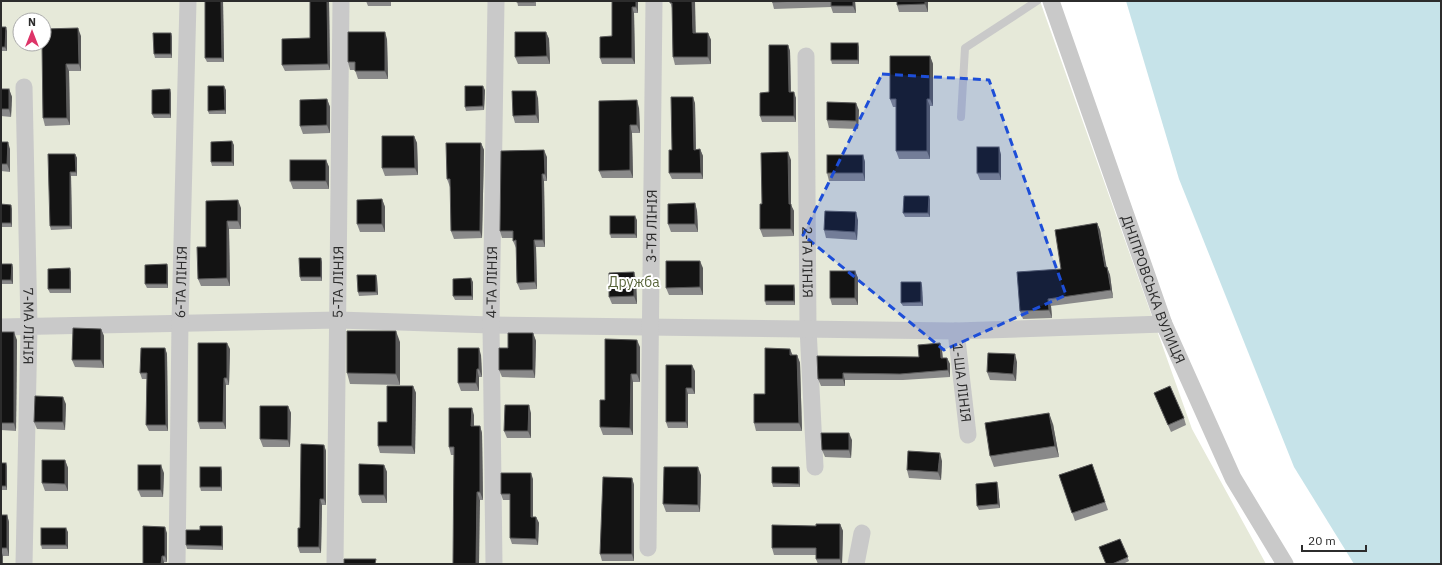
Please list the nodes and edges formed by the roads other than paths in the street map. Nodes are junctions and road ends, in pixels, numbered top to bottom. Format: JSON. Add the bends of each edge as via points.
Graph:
{"nodes":[{"id":1,"x":188,"y":1,"type":"edge"},
{"id":2,"x":341,"y":1,"type":"edge"},
{"id":3,"x":496,"y":1,"type":"edge"},
{"id":4,"x":654,"y":1,"type":"edge"},
{"id":5,"x":1037,"y":1,"type":"edge"},
{"id":6,"x":1051,"y":1,"type":"edge"},
{"id":7,"x":806,"y":56,"type":"dead end"},
{"id":8,"x":24,"y":87,"type":"dead end"},
{"id":9,"x":961,"y":117,"type":"dead end"},
{"id":10,"x":338,"y":320,"type":"junction"},
{"id":11,"x":180,"y":322,"type":"junction"},
{"id":12,"x":1164,"y":324,"type":"junction"},
{"id":13,"x":491,"y":325,"type":"junction"},
{"id":14,"x":1,"y":327,"type":"edge"},
{"id":15,"x":29,"y":327,"type":"junction"},
{"id":16,"x":651,"y":328,"type":"junction"},
{"id":17,"x":808,"y":328,"type":"junction"},
{"id":18,"x":956,"y":331,"type":"junction"},
{"id":19,"x":968,"y":435,"type":"dead end"},
{"id":20,"x":815,"y":467,"type":"dead end"},
{"id":21,"x":862,"y":532,"type":"dead end"},
{"id":22,"x":648,"y":548,"type":"dead end"},
{"id":23,"x":24,"y":564,"type":"edge"},
{"id":24,"x":177,"y":564,"type":"edge"},
{"id":25,"x":335,"y":564,"type":"edge"},
{"id":26,"x":494,"y":564,"type":"edge"},
{"id":27,"x":856,"y":564,"type":"edge"},
{"id":28,"x":1286,"y":564,"type":"edge"}],
"edges":[{"from":1,"to":11,"type":"street","name":"6-ТА ЛІНІЯ"},
{"from":2,"to":10,"type":"street","name":"5-ТА ЛІНІЯ"},
{"from":3,"to":13,"type":"street","name":"4-ТА ЛІНІЯ"},
{"from":4,"to":16,"type":"street","name":"3-ТЯ ЛІНІЯ"},
{"from":5,"to":9,"type":"lane","via":[[965,48]]},
{"from":6,"to":12,"type":"street","name":"ДНІПРОВСЬКА ВУЛИЦЯ"},
{"from":7,"to":17,"type":"street","name":"2-ГА ЛІНІЯ"},
{"from":8,"to":15,"type":"street","name":"7-МА ЛІНІЯ"},
{"from":10,"to":11,"type":"street"},
{"from":10,"to":13,"type":"street"},
{"from":10,"to":25,"type":"street","name":"5-ТА ЛІНІЯ"},
{"from":11,"to":15,"type":"street"},
{"from":11,"to":24,"type":"street","name":"6-ТА ЛІНІЯ"},
{"from":12,"to":18,"type":"street"},
{"from":12,"to":28,"type":"street","name":"ДНІПРОВСЬКА ВУЛИЦЯ","via":[[1233,478]]},
{"from":13,"to":16,"type":"street"},
{"from":13,"to":26,"type":"street","name":"4-ТА ЛІНІЯ"},
{"from":14,"to":15,"type":"street"},
{"from":15,"to":23,"type":"street","name":"7-МА ЛІНІЯ"},
{"from":16,"to":17,"type":"street"},
{"from":16,"to":22,"type":"street","name":"3-ТЯ ЛІНІЯ"},
{"from":17,"to":18,"type":"street"},
{"from":17,"to":20,"type":"street","name":"2-ГА ЛІНІЯ"},
{"from":18,"to":19,"type":"street","name":"1-ША ЛІНІЯ"},
{"from":21,"to":27,"type":"street"}]}
